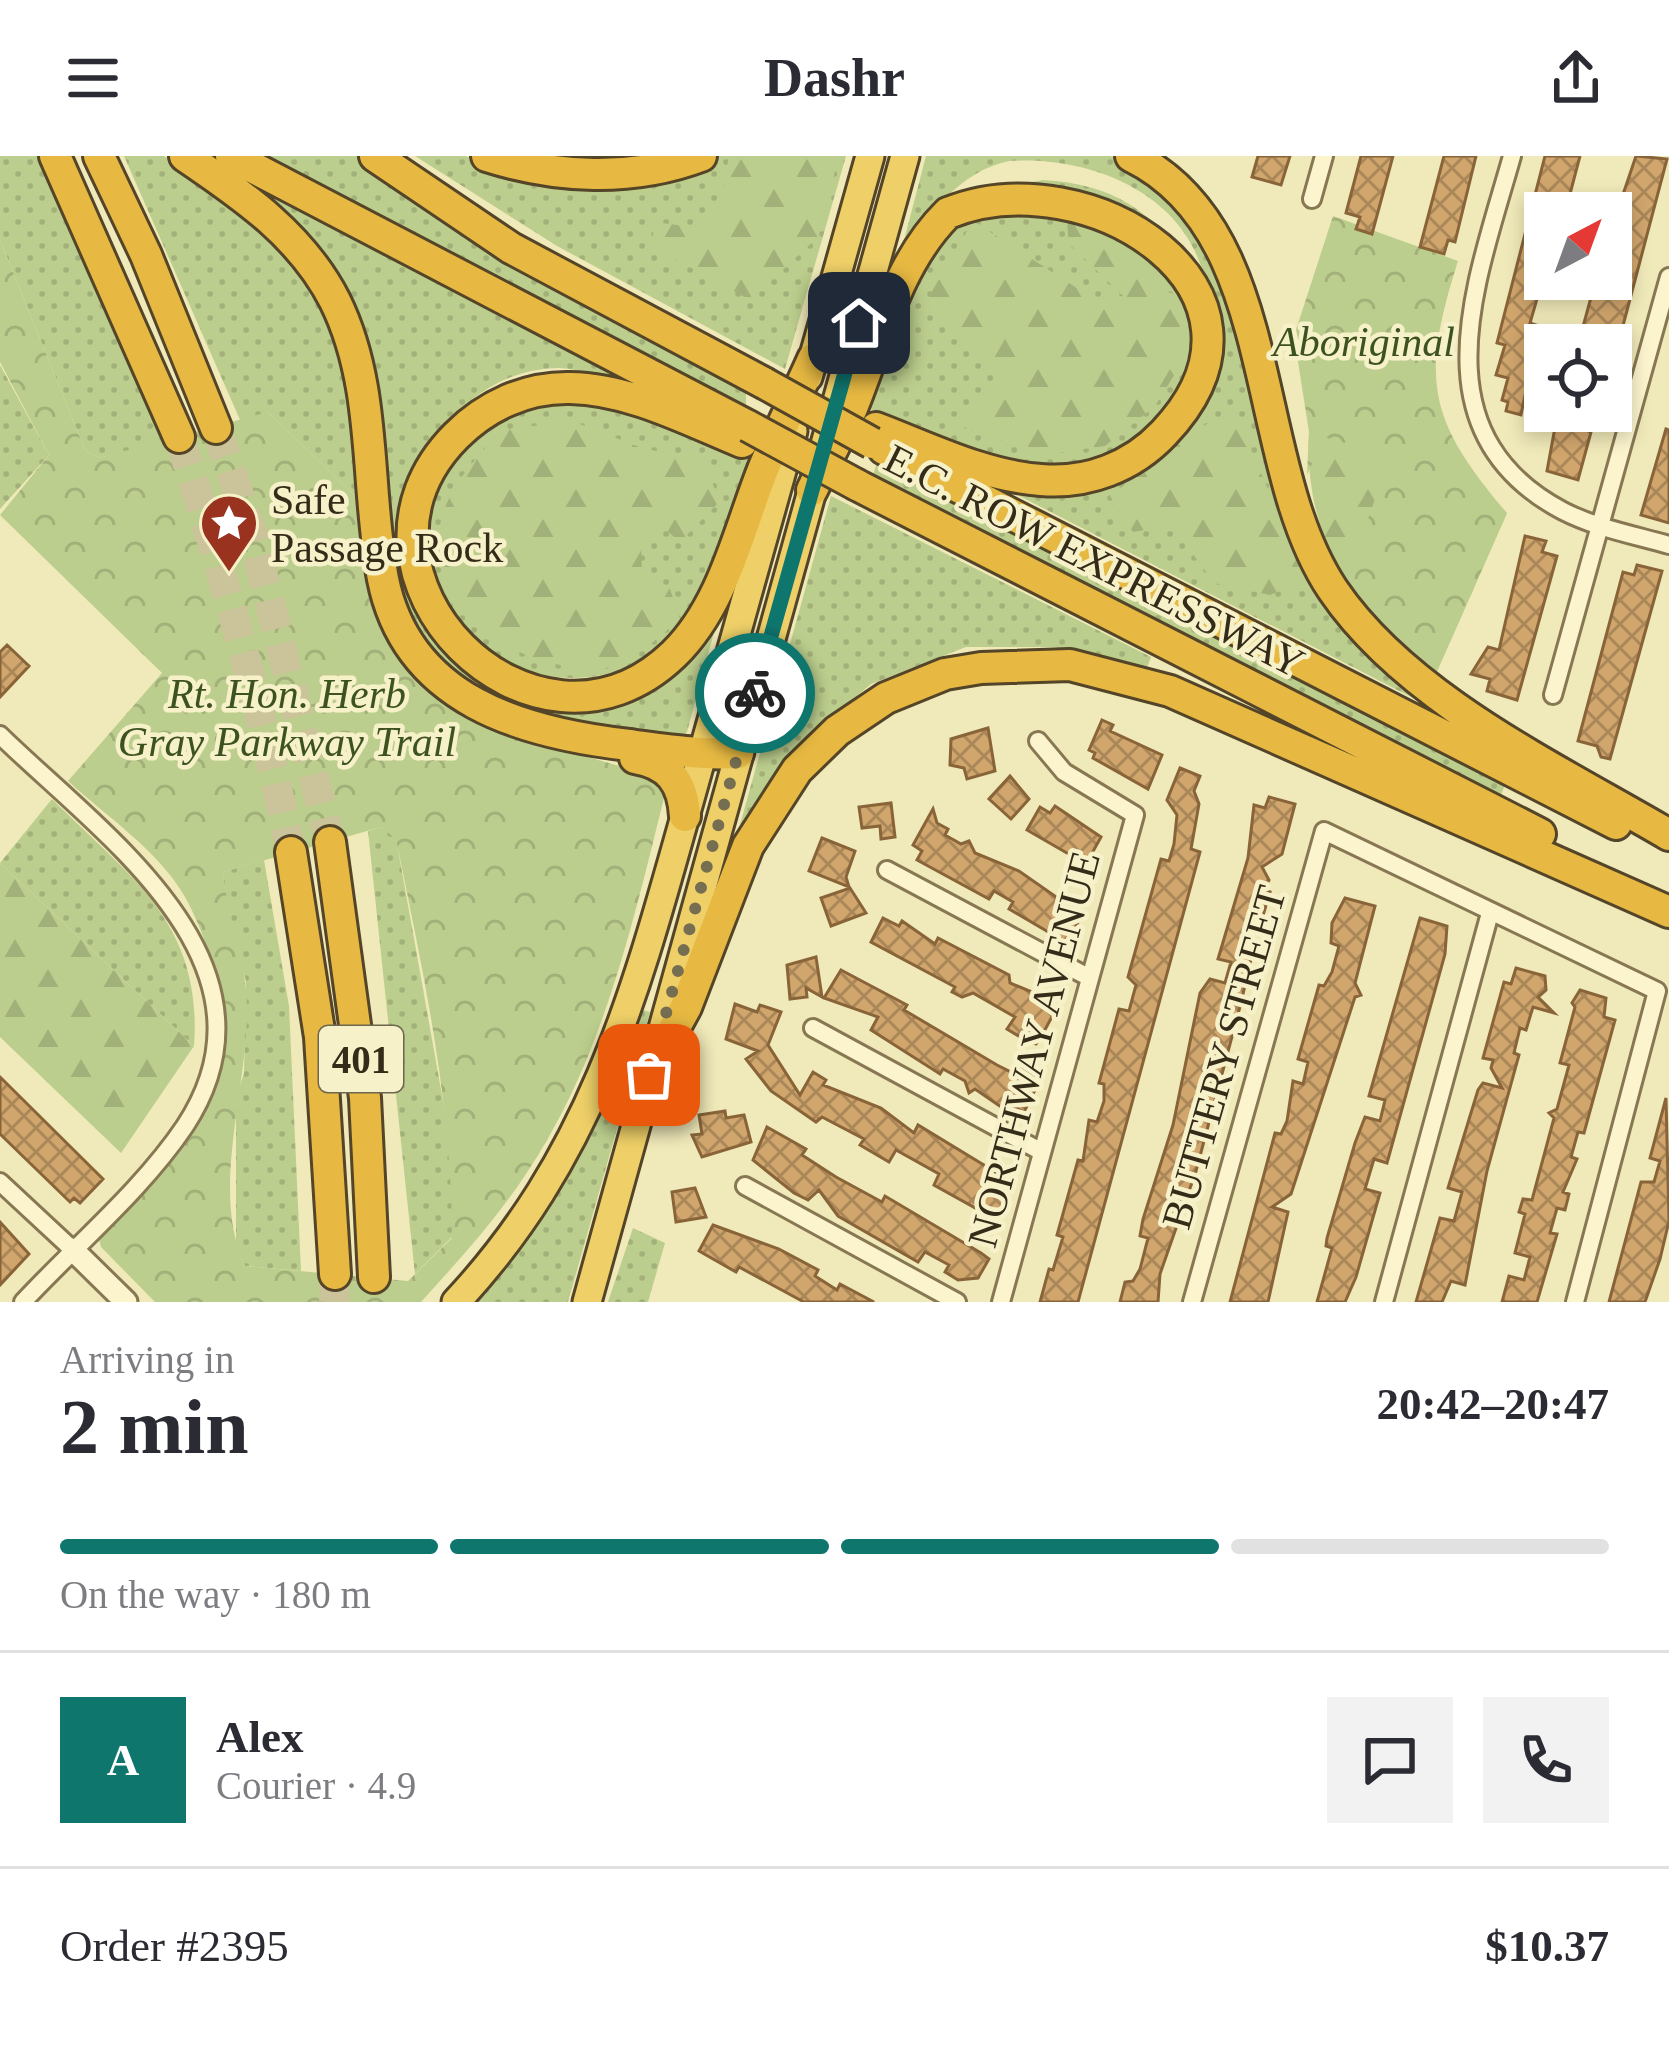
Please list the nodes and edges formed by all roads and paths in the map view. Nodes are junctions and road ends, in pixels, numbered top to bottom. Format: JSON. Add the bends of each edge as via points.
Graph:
{"nodes":[{"id":1,"x":56,"y":156,"type":"edge"},
{"id":2,"x":98,"y":156,"type":"edge"},
{"id":3,"x":185,"y":156,"type":"edge"},
{"id":4,"x":231,"y":156,"type":"edge"},
{"id":5,"x":375,"y":156,"type":"edge"},
{"id":6,"x":487,"y":156,"type":"edge"},
{"id":7,"x":701,"y":156,"type":"edge"},
{"id":8,"x":870,"y":156,"type":"edge"},
{"id":9,"x":905,"y":156,"type":"edge"},
{"id":10,"x":1131,"y":156,"type":"edge"},
{"id":11,"x":1324,"y":156,"type":"edge"},
{"id":12,"x":1512,"y":156,"type":"edge"},
{"id":13,"x":1047,"y":171,"type":"dead end"},
{"id":14,"x":1129,"y":193,"type":"dead end"},
{"id":15,"x":1312,"y":199,"type":"dead end"},
{"id":16,"x":1669,"y":277,"type":"edge"},
{"id":17,"x":813,"y":359,"type":"junction"},
{"id":18,"x":216,"y":428,"type":"tunnel mouth"},
{"id":19,"x":745,"y":434,"type":"junction"},
{"id":20,"x":874,"y":435,"type":"junction"},
{"id":21,"x":179,"y":437,"type":"tunnel mouth"},
{"id":22,"x":813,"y":478,"type":"junction"},
{"id":23,"x":1600,"y":526,"type":"junction"},
{"id":24,"x":1669,"y":545,"type":"edge"},
{"id":25,"x":1553,"y":695,"type":"dead end"},
{"id":26,"x":1,"y":737,"type":"edge"},
{"id":27,"x":1038,"y":741,"type":"dead end"},
{"id":28,"x":596,"y":744,"type":"junction"},
{"id":29,"x":738,"y":753,"type":"junction"},
{"id":30,"x":702,"y":755,"type":"junction"},
{"id":31,"x":685,"y":816,"type":"junction"},
{"id":32,"x":1669,"y":835,"type":"edge"},
{"id":33,"x":330,"y":842,"type":"tunnel mouth"},
{"id":34,"x":291,"y":852,"type":"tunnel mouth"},
{"id":35,"x":1669,"y":852,"type":"edge"},
{"id":36,"x":887,"y":870,"type":"dead end"},
{"id":37,"x":1669,"y":900,"type":"edge"},
{"id":38,"x":1669,"y":912,"type":"edge"},
{"id":39,"x":1490,"y":914,"type":"junction"},
{"id":40,"x":1090,"y":978,"type":"junction"},
{"id":41,"x":813,"y":1028,"type":"dead end"},
{"id":42,"x":649,"y":1075,"type":"junction"},
{"id":43,"x":1042,"y":1152,"type":"junction"},
{"id":44,"x":0,"y":1182,"type":"edge"},
{"id":45,"x":746,"y":1186,"type":"dead end"},
{"id":46,"x":72,"y":1250,"type":"junction"},
{"id":47,"x":334,"y":1274,"type":"tunnel mouth"},
{"id":48,"x":374,"y":1277,"type":"dead end"},
{"id":49,"x":23,"y":1302,"type":"edge"},
{"id":50,"x":127,"y":1302,"type":"edge"},
{"id":51,"x":456,"y":1302,"type":"edge"},
{"id":52,"x":586,"y":1302,"type":"edge"},
{"id":53,"x":957,"y":1302,"type":"edge"},
{"id":54,"x":1001,"y":1302,"type":"edge"},
{"id":55,"x":1192,"y":1302,"type":"edge"},
{"id":56,"x":1384,"y":1302,"type":"edge"},
{"id":57,"x":1575,"y":1302,"type":"edge"}],
"edges":[{"from":1,"to":21,"type":"highway"},
{"from":2,"to":18,"type":"highway"},
{"from":3,"to":28,"type":"highway","via":[[279,226],[336,303],[366,404],[383,580],[410,644],[449,688],[483,710]]},
{"from":4,"to":19,"type":"highway"},
{"from":5,"to":20,"type":"highway","name":"E.C. ROW EXPRESSWAY","bridge":true,"via":[[511,248]]},
{"from":6,"to":7,"type":"highway","via":[[601,174]]},
{"from":8,"to":17,"type":"highway"},
{"from":9,"to":22,"type":"highway"},
{"from":10,"to":32,"type":"highway","via":[[1178,187],[1221,247],[1305,536],[1348,611],[1450,702]]},
{"from":11,"to":15,"type":"street"},
{"from":12,"to":23,"type":"street","via":[[1468,314],[1466,373],[1481,424],[1508,467],[1537,495]]},
{"from":13,"to":22,"type":"highway","via":[[984,188],[930,235]]},
{"from":14,"to":20,"type":"highway","via":[[1177,235],[1204,297],[1206,341],[1195,388],[1157,441],[1116,468],[1047,481]]},
{"from":16,"to":23,"type":"street"},
{"from":17,"to":19,"type":"highway","via":[[717,589],[660,666],[605,691],[541,692],[486,671],[434,616],[415,553],[418,507],[446,446],[483,412],[544,390],[599,391]]},
{"from":17,"to":30,"type":"highway"},
{"from":19,"to":22,"type":"highway","name":"E.C. ROW EXPRESSWAY","bridge":true},
{"from":20,"to":35,"type":"highway","name":"E.C. ROW EXPRESSWAY"},
{"from":22,"to":29,"type":"highway"},
{"from":22,"to":37,"type":"highway","name":"E.C. ROW EXPRESSWAY","bridge":true,"via":[[856,485]]},
{"from":23,"to":24,"type":"street"},
{"from":23,"to":25,"type":"street"},
{"from":26,"to":46,"type":"street","via":[[176,909],[213,991],[210,1065],[185,1125]]},
{"from":27,"to":40,"type":"street","name":"NORTHWAY AVENUE","via":[[1064,772],[1135,815]]},
{"from":28,"to":30,"type":"highway"},
{"from":28,"to":31,"type":"highway","via":[[665,768]]},
{"from":29,"to":30,"type":"highway"},
{"from":29,"to":42,"type":"highway"},
{"from":30,"to":31,"type":"highway"},
{"from":31,"to":51,"type":"highway","via":[[634,997],[593,1100],[520,1227]]},
{"from":33,"to":48,"type":"highway","number":"401","via":[[365,1098]]},
{"from":34,"to":47,"type":"highway","number":"401","via":[[320,1037]]},
{"from":36,"to":40,"type":"street"},
{"from":38,"to":42,"type":"highway","via":[[1170,691],[1070,665],[980,668],[886,698],[797,770],[748,846],[686,1007]]},
{"from":39,"to":55,"type":"street","name":"BUTTERY STREET","via":[[1324,831]]},
{"from":39,"to":56,"type":"street"},
{"from":39,"to":57,"type":"street","via":[[1658,992]]},
{"from":40,"to":43,"type":"street","name":"NORTHWAY AVENUE"},
{"from":41,"to":43,"type":"street"},
{"from":42,"to":52,"type":"highway"},
{"from":43,"to":54,"type":"street","name":"NORTHWAY AVENUE"},
{"from":44,"to":46,"type":"street"},
{"from":45,"to":53,"type":"street"},
{"from":46,"to":49,"type":"street"},
{"from":46,"to":50,"type":"street"}]}
